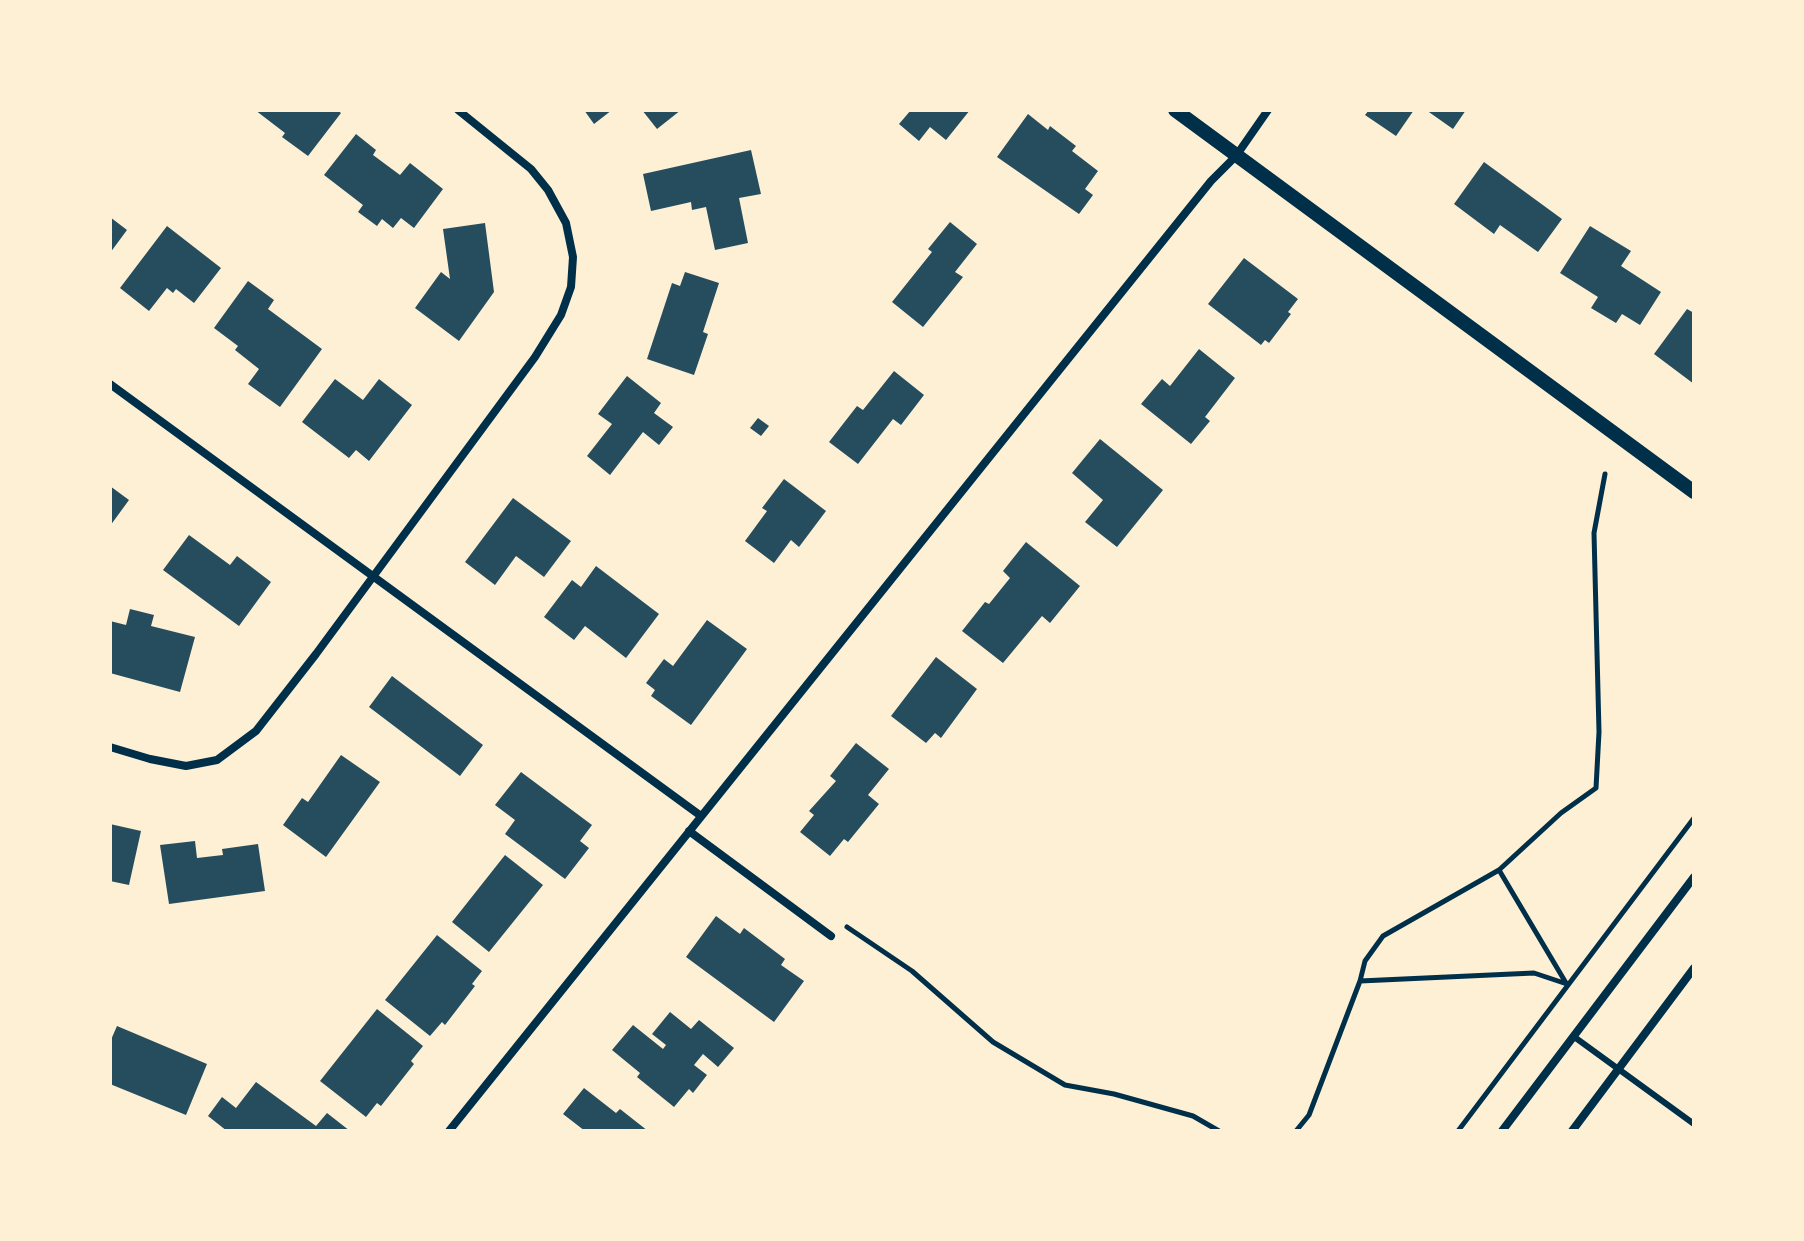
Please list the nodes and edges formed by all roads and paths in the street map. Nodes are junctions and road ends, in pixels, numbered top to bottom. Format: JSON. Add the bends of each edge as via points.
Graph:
{"nodes":[{"id":1,"x":458,"y":110,"type":"edge"},
{"id":2,"x":1175,"y":110,"type":"edge"},
{"id":3,"x":1268,"y":110,"type":"edge"},
{"id":4,"x":1236,"y":156,"type":"junction"},
{"id":5,"x":110,"y":384,"type":"edge"},
{"id":6,"x":1605,"y":474,"type":"dead end"},
{"id":7,"x":1694,"y":492,"type":"edge"},
{"id":8,"x":373,"y":576,"type":"junction"},
{"id":9,"x":110,"y":747,"type":"edge"},
{"id":10,"x":701,"y":816,"type":"junction"},
{"id":11,"x":1694,"y":818,"type":"edge"},
{"id":12,"x":689,"y":831,"type":"junction"},
{"id":13,"x":1499,"y":870,"type":"junction"},
{"id":14,"x":1694,"y":877,"type":"edge"},
{"id":15,"x":820,"y":927,"type":"junction"},
{"id":16,"x":831,"y":936,"type":"dead end"},
{"id":17,"x":1694,"y":968,"type":"edge"},
{"id":18,"x":1360,"y":981,"type":"junction"},
{"id":19,"x":1567,"y":984,"type":"junction"},
{"id":20,"x":1573,"y":1036,"type":"junction"},
{"id":21,"x":1619,"y":1069,"type":"junction"},
{"id":22,"x":1694,"y":1124,"type":"edge"},
{"id":23,"x":449,"y":1131,"type":"edge"},
{"id":24,"x":1219,"y":1131,"type":"edge"},
{"id":25,"x":1296,"y":1131,"type":"edge"},
{"id":26,"x":1458,"y":1131,"type":"edge"},
{"id":27,"x":1502,"y":1131,"type":"edge"},
{"id":28,"x":1572,"y":1131,"type":"edge"}],
"edges":[{"from":1,"to":8,"type":"street","via":[[531,169],[548,190],[566,223],[573,257],[571,287],[535,357]]},
{"from":2,"to":4,"type":"street"},
{"from":3,"to":4,"type":"street"},
{"from":4,"to":7,"type":"street"},
{"from":4,"to":10,"type":"street"},
{"from":5,"to":8,"type":"street"},
{"from":6,"to":13,"type":"path","via":[[1594,533],[1596,788]]},
{"from":8,"to":9,"type":"street","via":[[256,731],[217,760],[186,766]]},
{"from":8,"to":10,"type":"street"},
{"from":10,"to":12,"type":"street"},
{"from":11,"to":19,"type":"path"},
{"from":12,"to":15,"type":"street"},
{"from":12,"to":23,"type":"street"},
{"from":13,"to":18,"type":"path","via":[[1383,936],[1365,961]]},
{"from":13,"to":19,"type":"path"},
{"from":14,"to":20,"type":"street"},
{"from":15,"to":16,"type":"street"},
{"from":15,"to":24,"type":"path","via":[[840,922],[912,971],[993,1042],[1065,1085],[1193,1116]]},
{"from":17,"to":21,"type":"street"},
{"from":18,"to":19,"type":"path","via":[[1534,973]]},
{"from":18,"to":25,"type":"path","via":[[1309,1115]]},
{"from":19,"to":26,"type":"path"},
{"from":20,"to":21,"type":"lane"},
{"from":20,"to":27,"type":"street"},
{"from":21,"to":22,"type":"lane"},
{"from":21,"to":28,"type":"street"}]}
